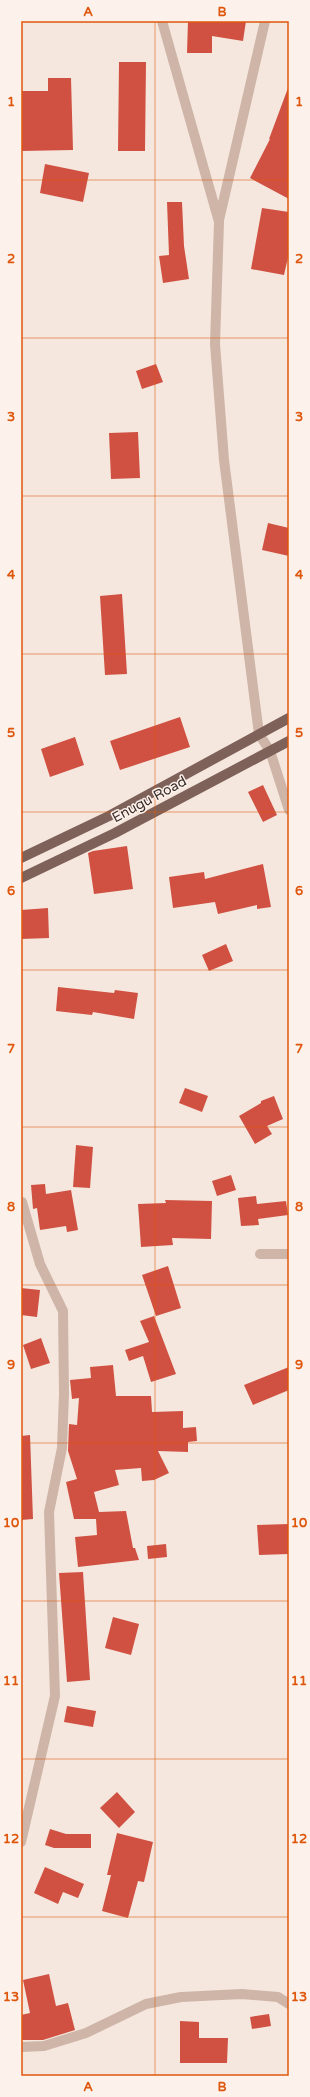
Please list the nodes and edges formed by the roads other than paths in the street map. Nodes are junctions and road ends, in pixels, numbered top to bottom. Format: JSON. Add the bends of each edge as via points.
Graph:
{"nodes":[{"id":1,"x":162,"y":21,"type":"edge"},
{"id":2,"x":265,"y":21,"type":"edge"},
{"id":3,"x":219,"y":222,"type":"junction"},
{"id":4,"x":289,"y":718,"type":"edge"},
{"id":5,"x":259,"y":734,"type":"junction"},
{"id":6,"x":289,"y":741,"type":"edge"},
{"id":7,"x":270,"y":751,"type":"junction"},
{"id":8,"x":289,"y":810,"type":"edge"},
{"id":9,"x":21,"y":858,"type":"edge"},
{"id":10,"x":21,"y":878,"type":"edge"},
{"id":11,"x":22,"y":1202,"type":"dead end"},
{"id":12,"x":260,"y":1254,"type":"dead end"},
{"id":13,"x":289,"y":1254,"type":"edge"},
{"id":14,"x":21,"y":1842,"type":"edge"},
{"id":15,"x":289,"y":2004,"type":"edge"},
{"id":16,"x":21,"y":2047,"type":"edge"}],
"edges":[{"from":1,"to":3,"type":"street"},
{"from":2,"to":3,"type":"street"},
{"from":3,"to":5,"type":"street","via":[[215,344],[224,460]]},
{"from":4,"to":5,"type":"main road"},
{"from":5,"to":7,"type":"street"},
{"from":5,"to":9,"type":"main road","via":[[109,816]]},
{"from":6,"to":7,"type":"main road","name":"Enugu Road"},
{"from":7,"to":8,"type":"street"},
{"from":7,"to":10,"type":"main road","name":"Enugu Road","via":[[115,833]]},
{"from":11,"to":14,"type":"street","via":[[40,1264],[63,1311],[64,1394],[62,1448],[49,1512],[55,1696]]},
{"from":12,"to":13,"type":"street"},
{"from":15,"to":16,"type":"street","via":[[278,1997],[242,1994],[181,1997],[146,2004],[79,2035],[44,2046]]}]}
